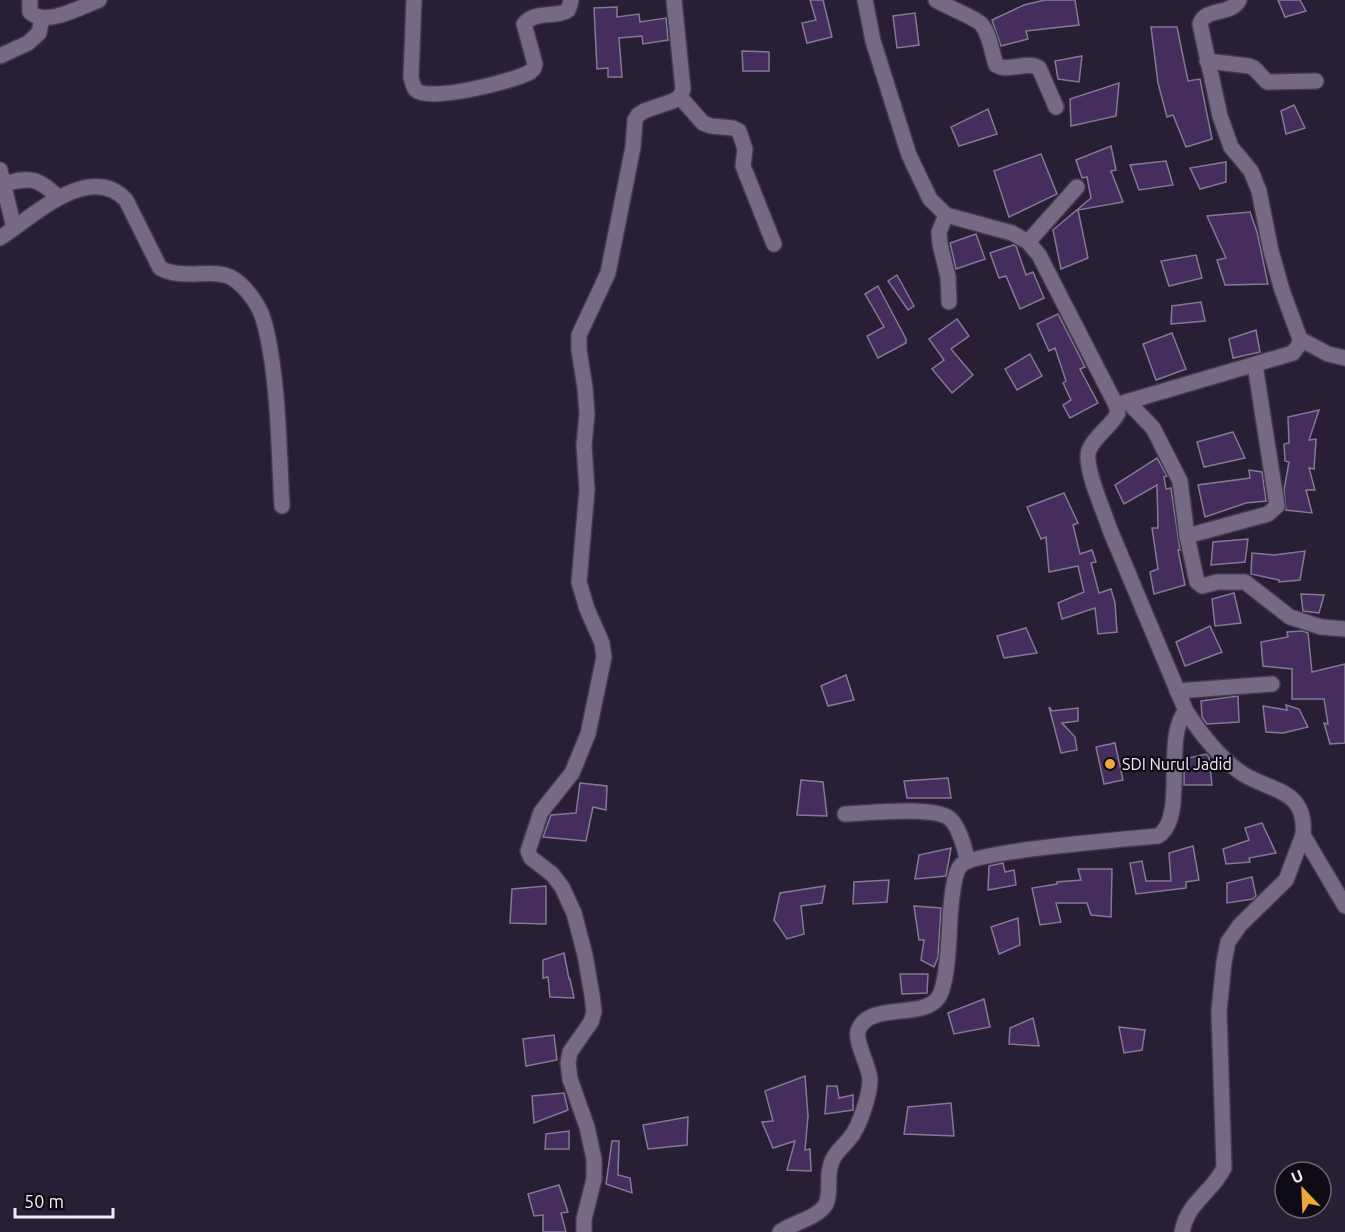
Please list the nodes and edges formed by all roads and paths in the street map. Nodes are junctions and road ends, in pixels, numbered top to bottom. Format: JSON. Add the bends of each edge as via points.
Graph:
{"nodes":[{"id":1,"x":30,"y":0,"type":"edge"},
{"id":2,"x":99,"y":0,"type":"edge"},
{"id":3,"x":414,"y":0,"type":"edge"},
{"id":4,"x":571,"y":0,"type":"edge"},
{"id":5,"x":674,"y":0,"type":"edge"},
{"id":6,"x":865,"y":0,"type":"edge"},
{"id":7,"x":936,"y":0,"type":"edge"},
{"id":8,"x":1239,"y":0,"type":"edge"},
{"id":9,"x":42,"y":18,"type":"junction"},
{"id":10,"x":0,"y":56,"type":"edge"},
{"id":11,"x":1207,"y":60,"type":"junction"},
{"id":12,"x":1316,"y":81,"type":"dead end"},
{"id":13,"x":680,"y":97,"type":"junction"},
{"id":14,"x":1056,"y":107,"type":"dead end"},
{"id":15,"x":2,"y":177,"type":"edge"},
{"id":16,"x":1077,"y":187,"type":"dead end"},
{"id":17,"x":58,"y":197,"type":"junction"},
{"id":18,"x":946,"y":215,"type":"junction"},
{"id":19,"x":14,"y":228,"type":"junction"},
{"id":20,"x":0,"y":238,"type":"edge"},
{"id":21,"x":1028,"y":242,"type":"junction"},
{"id":22,"x":774,"y":244,"type":"dead end"},
{"id":23,"x":949,"y":302,"type":"dead end"},
{"id":24,"x":1300,"y":339,"type":"junction"},
{"id":25,"x":1345,"y":358,"type":"edge"},
{"id":26,"x":1255,"y":365,"type":"junction"},
{"id":27,"x":1122,"y":404,"type":"junction"},
{"id":28,"x":282,"y":506,"type":"dead end"},
{"id":29,"x":1187,"y":536,"type":"junction"},
{"id":30,"x":1345,"y":630,"type":"edge"},
{"id":31,"x":1272,"y":684,"type":"dead end"},
{"id":32,"x":1177,"y":691,"type":"junction"},
{"id":33,"x":1186,"y":711,"type":"junction"},
{"id":34,"x":845,"y":814,"type":"dead end"},
{"id":35,"x":1303,"y":835,"type":"junction"},
{"id":36,"x":968,"y":861,"type":"junction"},
{"id":37,"x":1345,"y":906,"type":"edge"},
{"id":38,"x":584,"y":1232,"type":"edge"},
{"id":39,"x":780,"y":1232,"type":"edge"},
{"id":40,"x":1182,"y":1232,"type":"edge"}],
"edges":[{"from":1,"to":9,"type":"street","via":[[30,12]]},
{"from":2,"to":9,"type":"street"},
{"from":3,"to":4,"type":"street","via":[[411,77],[418,92],[439,94],[489,86],[531,72],[535,64],[524,24],[529,18],[565,11]]},
{"from":5,"to":13,"type":"street","via":[[683,89]]},
{"from":6,"to":18,"type":"street","via":[[873,41],[909,155],[930,199]]},
{"from":7,"to":14,"type":"street","via":[[982,25],[996,65],[1002,69],[1026,65],[1039,68]]},
{"from":8,"to":11,"type":"street","via":[[1233,8],[1202,19]]},
{"from":9,"to":10,"type":"street","via":[[39,33],[28,43]]},
{"from":11,"to":12,"type":"street","via":[[1250,66],[1267,82]]},
{"from":11,"to":24,"type":"street","via":[[1230,144],[1251,171],[1259,191],[1274,263]]},
{"from":13,"to":22,"type":"street","via":[[703,123],[739,131],[745,149],[743,166]]},
{"from":13,"to":38,"type":"street","via":[[638,114],[635,120],[609,273],[579,335],[585,388],[586,490],[579,582],[603,643],[604,657],[588,734],[572,773],[541,812],[528,851],[562,887],[574,913],[592,994],[591,1022],[570,1052],[568,1063],[594,1159]]},
{"from":15,"to":17,"type":"street","via":[[31,178],[45,184]]},
{"from":15,"to":19,"type":"street"},
{"from":16,"to":21,"type":"street"},
{"from":17,"to":19,"type":"street"},
{"from":17,"to":28,"type":"street","via":[[92,187],[106,186],[118,191],[160,268],[178,274],[231,278],[256,303],[266,328],[275,378]]},
{"from":18,"to":21,"type":"street","via":[[1012,232]]},
{"from":18,"to":23,"type":"street","via":[[939,232]]},
{"from":19,"to":20,"type":"street"},
{"from":21,"to":27,"type":"street"},
{"from":24,"to":25,"type":"street"},
{"from":24,"to":26,"type":"street","via":[[1293,352]]},
{"from":26,"to":27,"type":"street"},
{"from":26,"to":29,"type":"street","via":[[1277,506],[1268,514]]},
{"from":27,"to":29,"type":"street","via":[[1153,428],[1180,481]]},
{"from":27,"to":32,"type":"street","via":[[1115,420],[1090,449],[1092,482]]},
{"from":29,"to":30,"type":"street","via":[[1194,574],[1202,586],[1245,582],[1290,617]]},
{"from":31,"to":32,"type":"street"},
{"from":32,"to":33,"type":"street"},
{"from":33,"to":35,"type":"street","via":[[1229,763],[1294,800],[1304,824]]},
{"from":33,"to":36,"type":"street","via":[[1177,730],[1173,798],[1164,832],[1158,836],[1004,852]]},
{"from":34,"to":36,"type":"street","via":[[940,813],[956,827]]},
{"from":35,"to":37,"type":"street"},
{"from":35,"to":40,"type":"street","via":[[1286,880],[1228,942],[1219,1011],[1224,1168],[1188,1212]]},
{"from":36,"to":39,"type":"street","via":[[961,864],[955,880],[947,964],[939,996],[924,1008],[885,1013],[865,1021],[859,1029],[857,1035],[870,1081],[862,1114],[852,1136],[834,1156],[826,1203]]}]}
